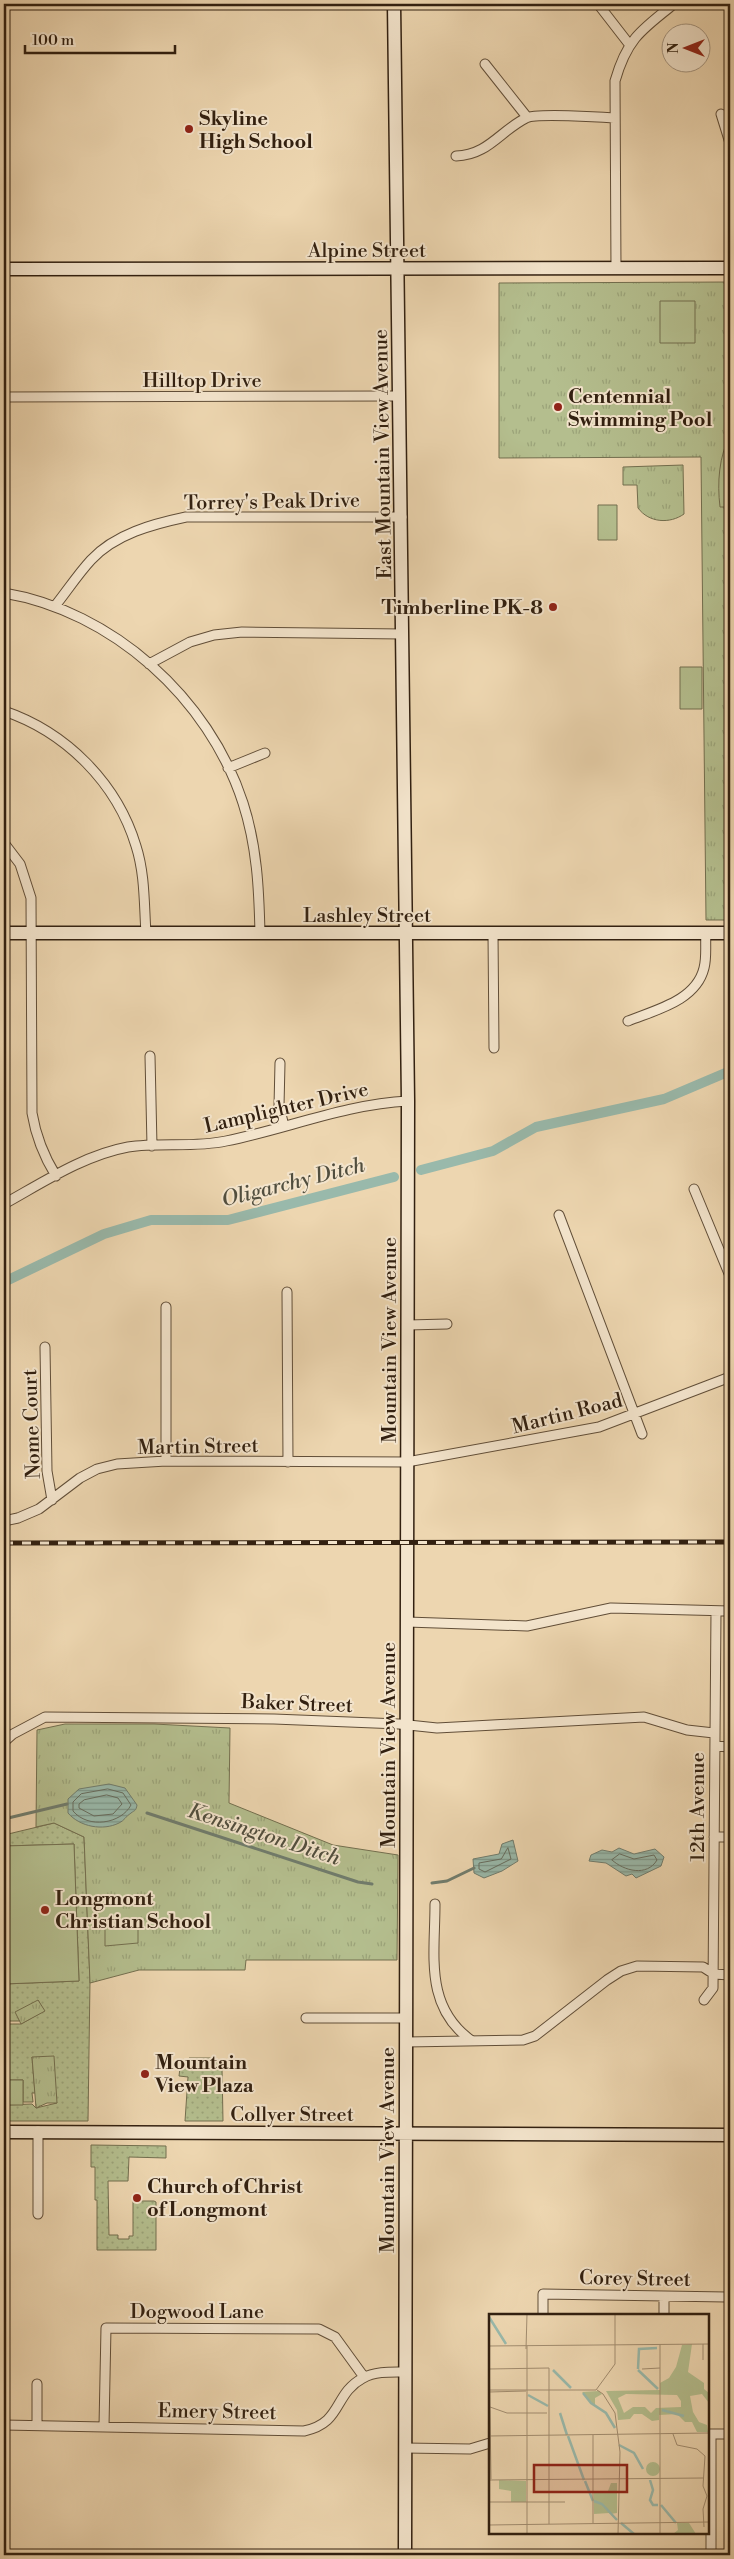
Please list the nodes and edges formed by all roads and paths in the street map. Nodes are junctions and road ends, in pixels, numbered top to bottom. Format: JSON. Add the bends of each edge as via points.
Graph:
{"nodes":[{"id":1,"x":394,"y":4,"type":"edge"},
{"id":2,"x":598,"y":4,"type":"edge"},
{"id":3,"x":674,"y":4,"type":"edge"},
{"id":4,"x":630,"y":44,"type":"junction"},
{"id":5,"x":485,"y":64,"type":"dead end"},
{"id":6,"x":721,"y":114,"type":"dead end"},
{"id":7,"x":527,"y":117,"type":"junction"},
{"id":8,"x":614,"y":118,"type":"junction"},
{"id":9,"x":456,"y":156,"type":"dead end"},
{"id":10,"x":730,"y":168,"type":"edge"},
{"id":11,"x":730,"y":268,"type":"edge"},
{"id":12,"x":4,"y":269,"type":"edge"},
{"id":13,"x":398,"y":269,"type":"junction"},
{"id":14,"x":616,"y":269,"type":"junction"},
{"id":15,"x":400,"y":396,"type":"junction"},
{"id":16,"x":4,"y":397,"type":"edge"},
{"id":17,"x":402,"y":517,"type":"junction"},
{"id":18,"x":4,"y":593,"type":"edge"},
{"id":19,"x":55,"y":606,"type":"junction"},
{"id":20,"x":403,"y":634,"type":"junction"},
{"id":21,"x":149,"y":664,"type":"junction"},
{"id":22,"x":4,"y":711,"type":"edge"},
{"id":23,"x":265,"y":753,"type":"dead end"},
{"id":24,"x":228,"y":768,"type":"junction"},
{"id":25,"x":4,"y":843,"type":"edge"},
{"id":26,"x":4,"y":933,"type":"edge"},
{"id":27,"x":30,"y":933,"type":"junction"},
{"id":28,"x":706,"y":933,"type":"junction"},
{"id":29,"x":730,"y":933,"type":"edge"},
{"id":30,"x":146,"y":934,"type":"junction"},
{"id":31,"x":260,"y":934,"type":"junction"},
{"id":32,"x":407,"y":934,"type":"junction"},
{"id":33,"x":493,"y":934,"type":"junction"},
{"id":34,"x":628,"y":1021,"type":"dead end"},
{"id":35,"x":494,"y":1048,"type":"dead end"},
{"id":36,"x":150,"y":1056,"type":"dead end"},
{"id":37,"x":280,"y":1063,"type":"dead end"},
{"id":38,"x":408,"y":1101,"type":"junction"},
{"id":39,"x":284,"y":1126,"type":"junction"},
{"id":40,"x":152,"y":1146,"type":"junction"},
{"id":41,"x":56,"y":1176,"type":"junction"},
{"id":42,"x":694,"y":1189,"type":"dead end"},
{"id":43,"x":4,"y":1204,"type":"edge"},
{"id":44,"x":559,"y":1215,"type":"dead end"},
{"id":45,"x":730,"y":1276,"type":"edge"},
{"id":46,"x":287,"y":1292,"type":"dead end"},
{"id":47,"x":166,"y":1307,"type":"dead end"},
{"id":48,"x":447,"y":1324,"type":"dead end"},
{"id":49,"x":408,"y":1325,"type":"junction"},
{"id":50,"x":45,"y":1347,"type":"dead end"},
{"id":51,"x":730,"y":1377,"type":"edge"},
{"id":52,"x":635,"y":1415,"type":"junction"},
{"id":53,"x":642,"y":1434,"type":"dead end"},
{"id":54,"x":166,"y":1462,"type":"junction"},
{"id":55,"x":288,"y":1462,"type":"junction"},
{"id":56,"x":407,"y":1462,"type":"junction"},
{"id":57,"x":52,"y":1500,"type":"junction"},
{"id":58,"x":4,"y":1521,"type":"edge"},
{"id":59,"x":716,"y":1611,"type":"junction"},
{"id":60,"x":730,"y":1611,"type":"edge"},
{"id":61,"x":407,"y":1622,"type":"junction"},
{"id":62,"x":406,"y":1724,"type":"junction"},
{"id":63,"x":714,"y":1733,"type":"junction"},
{"id":64,"x":4,"y":1742,"type":"edge"},
{"id":65,"x":715,"y":1746,"type":"junction"},
{"id":66,"x":730,"y":1747,"type":"edge"},
{"id":67,"x":714,"y":1837,"type":"junction"},
{"id":68,"x":730,"y":1837,"type":"edge"},
{"id":69,"x":435,"y":1904,"type":"dead end"},
{"id":70,"x":714,"y":1974,"type":"junction"},
{"id":71,"x":730,"y":1975,"type":"edge"},
{"id":72,"x":704,"y":2000,"type":"dead end"},
{"id":73,"x":306,"y":2018,"type":"dead end"},
{"id":74,"x":406,"y":2018,"type":"junction"},
{"id":75,"x":406,"y":2042,"type":"junction"},
{"id":76,"x":472,"y":2042,"type":"junction"},
{"id":77,"x":38,"y":2131,"type":"junction"},
{"id":78,"x":4,"y":2132,"type":"edge"},
{"id":79,"x":406,"y":2134,"type":"junction"},
{"id":80,"x":730,"y":2135,"type":"edge"},
{"id":81,"x":38,"y":2214,"type":"dead end"},
{"id":82,"x":664,"y":2296,"type":"junction"},
{"id":83,"x":726,"y":2297,"type":"dead end"},
{"id":84,"x":543,"y":2314,"type":"edge"},
{"id":85,"x":664,"y":2314,"type":"edge"},
{"id":86,"x":405,"y":2372,"type":"junction"},
{"id":87,"x":364,"y":2377,"type":"junction"},
{"id":88,"x":37,"y":2384,"type":"dead end"},
{"id":89,"x":4,"y":2425,"type":"edge"},
{"id":90,"x":37,"y":2425,"type":"junction"},
{"id":91,"x":104,"y":2426,"type":"junction"},
{"id":92,"x":710,"y":2434,"type":"edge"},
{"id":93,"x":730,"y":2434,"type":"edge"},
{"id":94,"x":489,"y":2442,"type":"edge"},
{"id":95,"x":405,"y":2448,"type":"junction"},
{"id":96,"x":405,"y":2555,"type":"edge"},
{"id":97,"x":711,"y":2555,"type":"edge"}],
"edges":[{"from":1,"to":13,"type":"street","name":"East Mountain View Avenue"},
{"from":2,"to":4,"type":"street"},
{"from":3,"to":4,"type":"street","via":[[642,29]]},
{"from":4,"to":8,"type":"street","via":[[616,81]]},
{"from":5,"to":7,"type":"street"},
{"from":6,"to":10,"type":"street","via":[[730,143]]},
{"from":7,"to":8,"type":"street"},
{"from":7,"to":9,"type":"street","via":[[483,149],[470,156]]},
{"from":8,"to":14,"type":"street"},
{"from":11,"to":14,"type":"street","name":"Alpine Street"},
{"from":12,"to":13,"type":"street","name":"Alpine Street"},
{"from":13,"to":14,"type":"street","name":"Alpine Street"},
{"from":13,"to":15,"type":"street","name":"East Mountain View Avenue"},
{"from":15,"to":16,"type":"street","name":"Hilltop Drive"},
{"from":15,"to":17,"type":"street","name":"East Mountain View Avenue"},
{"from":17,"to":19,"type":"street","name":"Torrey's Peak Drive","via":[[186,517],[157,523],[129,534],[92,559]]},
{"from":17,"to":20,"type":"street","name":"East Mountain View Avenue"},
{"from":18,"to":19,"type":"street"},
{"from":19,"to":21,"type":"street","via":[[120,641]]},
{"from":20,"to":21,"type":"street","via":[[242,632],[214,635],[190,642]]},
{"from":20,"to":32,"type":"street","name":"East Mountain View Avenue"},
{"from":21,"to":24,"type":"street","via":[[189,704]]},
{"from":22,"to":30,"type":"street","via":[[38,726],[66,744],[90,765],[110,790],[137,846],[143,877]]},
{"from":23,"to":24,"type":"street"},
{"from":24,"to":31,"type":"street","via":[[252,838],[258,876]]},
{"from":25,"to":27,"type":"street","via":[[20,864],[27,880],[31,898]]},
{"from":26,"to":27,"type":"street","name":"Lashley Street"},
{"from":27,"to":30,"type":"street","name":"Lashley Street"},
{"from":27,"to":41,"type":"street","via":[[32,1113],[43,1155]]},
{"from":28,"to":29,"type":"street","name":"Lashley Street"},
{"from":28,"to":33,"type":"street","name":"Lashley Street"},
{"from":28,"to":34,"type":"street","via":[[704,968],[686,995]]},
{"from":30,"to":31,"type":"street","name":"Lashley Street"},
{"from":31,"to":32,"type":"street","name":"Lashley Street"},
{"from":32,"to":33,"type":"street","name":"Lashley Street"},
{"from":32,"to":38,"type":"street","name":"Mountain View Avenue"},
{"from":33,"to":35,"type":"street"},
{"from":36,"to":40,"type":"street"},
{"from":37,"to":39,"type":"street","via":[[279,1106]]},
{"from":38,"to":39,"type":"street","name":"Lamplighter Drive"},
{"from":38,"to":49,"type":"street","name":"Mountain View Avenue"},
{"from":39,"to":40,"type":"street","name":"Lamplighter Drive","via":[[225,1141]]},
{"from":40,"to":41,"type":"street","name":"Lamplighter Drive","via":[[107,1152]]},
{"from":41,"to":43,"type":"street","name":"Lamplighter Drive"},
{"from":42,"to":45,"type":"street"},
{"from":44,"to":52,"type":"street"},
{"from":46,"to":55,"type":"street"},
{"from":47,"to":54,"type":"street"},
{"from":48,"to":49,"type":"street"},
{"from":49,"to":56,"type":"street","name":"Mountain View Avenue"},
{"from":50,"to":57,"type":"street","name":"Nome Court","via":[[47,1471]]},
{"from":51,"to":52,"type":"street","name":"Martin Road"},
{"from":52,"to":53,"type":"street"},
{"from":52,"to":56,"type":"street","name":"Martin Road","via":[[569,1434]]},
{"from":54,"to":55,"type":"street","name":"Martin Street"},
{"from":54,"to":57,"type":"street","name":"Martin Street","via":[[117,1464],[97,1469]]},
{"from":55,"to":56,"type":"street","name":"Martin Street"},
{"from":56,"to":61,"type":"street","name":"Mountain View Avenue"},
{"from":57,"to":58,"type":"street","name":"Martin Street","via":[[39,1509]]},
{"from":59,"to":60,"type":"street"},
{"from":59,"to":61,"type":"street","via":[[611,1608],[527,1626]]},
{"from":59,"to":63,"type":"street","name":"12th Avenue"},
{"from":61,"to":62,"type":"street","name":"Mountain View Avenue"},
{"from":62,"to":63,"type":"street","name":"Baker Street","via":[[437,1728],[644,1717],[687,1730]]},
{"from":62,"to":64,"type":"street","name":"Baker Street","via":[[45,1717]]},
{"from":62,"to":74,"type":"street","name":"Mountain View Avenue"},
{"from":63,"to":65,"type":"street","name":"12th Avenue"},
{"from":65,"to":66,"type":"street"},
{"from":65,"to":67,"type":"street","name":"12th Avenue"},
{"from":67,"to":68,"type":"street"},
{"from":67,"to":70,"type":"street","name":"12th Avenue"},
{"from":69,"to":76,"type":"street","via":[[435,1983],[439,2001],[458,2032]]},
{"from":70,"to":71,"type":"street"},
{"from":70,"to":72,"type":"street","name":"12th Avenue","via":[[713,1988]]},
{"from":70,"to":76,"type":"street","via":[[703,1967],[637,1966],[607,1980],[536,2036],[516,2041]]},
{"from":73,"to":74,"type":"street"},
{"from":74,"to":75,"type":"street","name":"Mountain View Avenue"},
{"from":75,"to":76,"type":"street"},
{"from":75,"to":79,"type":"street","name":"Mountain View Avenue"},
{"from":77,"to":78,"type":"street","name":"Collyer Street"},
{"from":77,"to":79,"type":"street","name":"Collyer Street"},
{"from":77,"to":81,"type":"street"},
{"from":79,"to":80,"type":"street","name":"Collyer Street"},
{"from":79,"to":86,"type":"street","name":"Mountain View Avenue"},
{"from":82,"to":83,"type":"street","name":"Corey Street"},
{"from":82,"to":84,"type":"street","name":"Corey Street","via":[[543,2294]]},
{"from":82,"to":85,"type":"street"},
{"from":86,"to":87,"type":"street","via":[[384,2372]]},
{"from":86,"to":95,"type":"street","name":"Mountain View Avenue"},
{"from":87,"to":91,"type":"street","name":"Emery Street","via":[[345,2394],[328,2421],[304,2431]]},
{"from":87,"to":91,"type":"street","name":"Dogwood Lane","via":[[335,2337],[319,2329],[106,2328]]},
{"from":88,"to":90,"type":"street"},
{"from":89,"to":90,"type":"street","name":"Emery Street"},
{"from":90,"to":91,"type":"street","name":"Emery Street"},
{"from":92,"to":93,"type":"street"},
{"from":92,"to":97,"type":"street"},
{"from":94,"to":95,"type":"street","via":[[470,2449]]},
{"from":95,"to":96,"type":"street","name":"Mountain View Avenue"}]}
